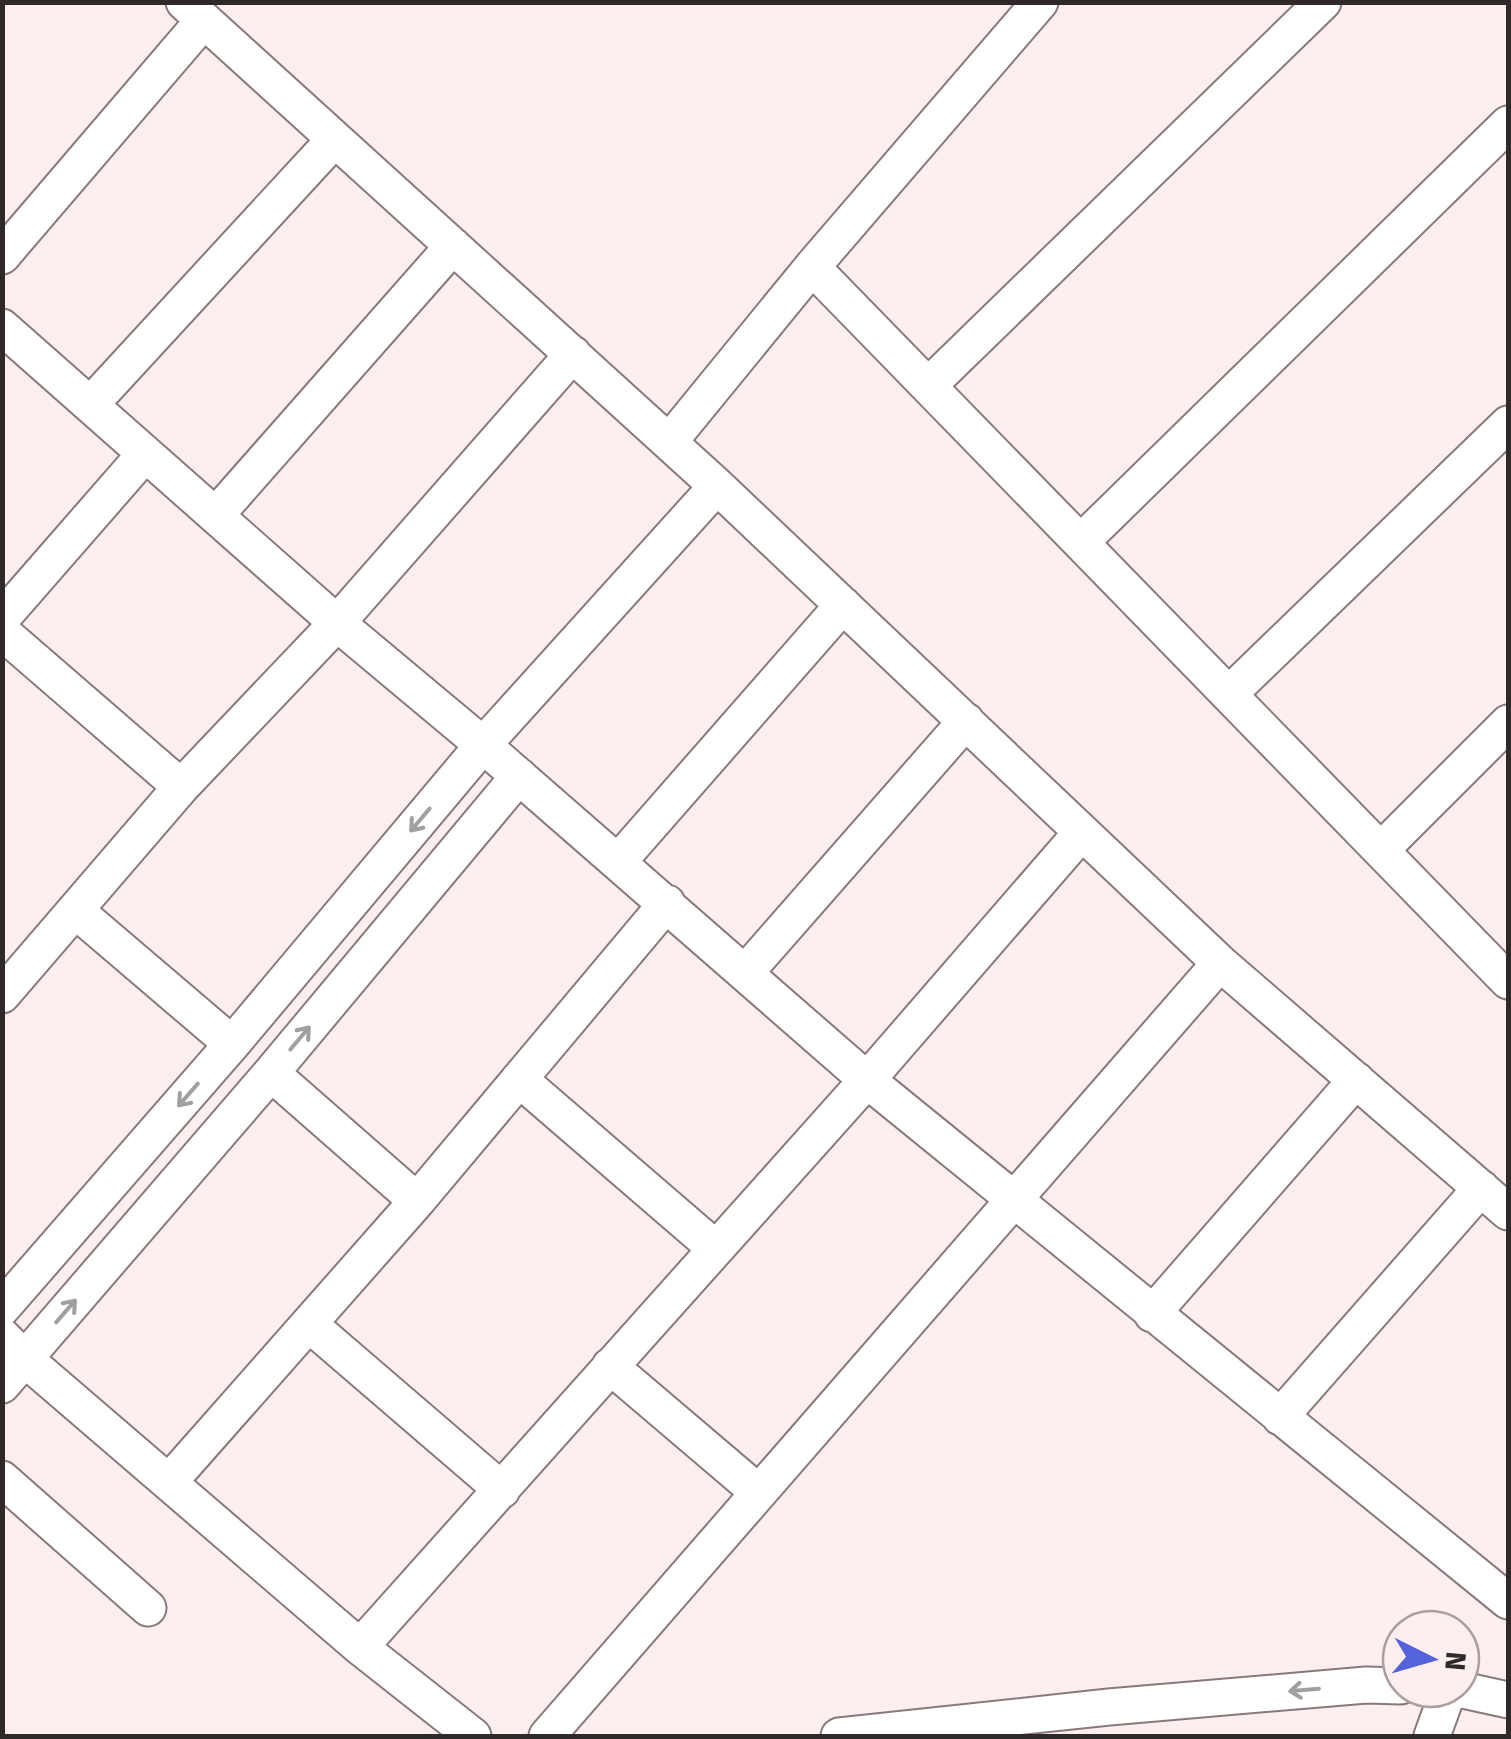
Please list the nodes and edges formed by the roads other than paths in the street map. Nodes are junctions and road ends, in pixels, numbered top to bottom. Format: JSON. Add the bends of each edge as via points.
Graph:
{"nodes":[{"id":1,"x":1040,"y":2,"type":"edge"},
{"id":2,"x":1323,"y":2,"type":"edge"},
{"id":3,"x":194,"y":11,"type":"edge"},
{"id":4,"x":1508,"y":124,"type":"edge"},
{"id":5,"x":335,"y":139,"type":"junction"},
{"id":6,"x":453,"y":246,"type":"junction"},
{"id":7,"x":2,"y":256,"type":"edge"},
{"id":8,"x":812,"y":267,"type":"junction"},
{"id":9,"x":2,"y":327,"type":"edge"},
{"id":10,"x":573,"y":354,"type":"junction"},
{"id":11,"x":928,"y":386,"type":"junction"},
{"id":12,"x":90,"y":405,"type":"junction"},
{"id":13,"x":1508,"y":424,"type":"edge"},
{"id":14,"x":669,"y":442,"type":"junction"},
{"id":15,"x":145,"y":454,"type":"junction"},
{"id":16,"x":717,"y":486,"type":"junction"},
{"id":17,"x":216,"y":515,"type":"junction"},
{"id":18,"x":1080,"y":542,"type":"junction"},
{"id":19,"x":842,"y":605,"type":"junction"},
{"id":20,"x":2,"y":618,"type":"edge"},
{"id":21,"x":337,"y":623,"type":"junction"},
{"id":22,"x":2,"y":632,"type":"edge"},
{"id":23,"x":1228,"y":694,"type":"junction"},
{"id":24,"x":966,"y":721,"type":"junction"},
{"id":25,"x":1508,"y":723,"type":"edge"},
{"id":26,"x":483,"y":745,"type":"junction"},
{"id":27,"x":519,"y":776,"type":"junction"},
{"id":28,"x":182,"y":786,"type":"junction"},
{"id":29,"x":1082,"y":832,"type":"junction"},
{"id":30,"x":1381,"y":850,"type":"junction"},
{"id":31,"x":618,"y":862,"type":"junction"},
{"id":32,"x":667,"y":903,"type":"junction"},
{"id":33,"x":75,"y":910,"type":"junction"},
{"id":34,"x":1220,"y":963,"type":"junction"},
{"id":35,"x":745,"y":973,"type":"junction"},
{"id":36,"x":1508,"y":981,"type":"edge"},
{"id":37,"x":2,"y":995,"type":"edge"},
{"id":38,"x":232,"y":1044,"type":"junction"},
{"id":39,"x":271,"y":1074,"type":"junction"},
{"id":40,"x":519,"y":1079,"type":"junction"},
{"id":41,"x":867,"y":1080,"type":"junction"},
{"id":42,"x":1356,"y":1080,"type":"junction"},
{"id":43,"x":1481,"y":1188,"type":"junction"},
{"id":44,"x":1011,"y":1200,"type":"junction"},
{"id":45,"x":417,"y":1201,"type":"junction"},
{"id":46,"x":1508,"y":1212,"type":"edge"},
{"id":47,"x":714,"y":1248,"type":"junction"},
{"id":48,"x":2,"y":1308,"type":"edge"},
{"id":49,"x":1152,"y":1314,"type":"junction"},
{"id":50,"x":309,"y":1324,"type":"junction"},
{"id":51,"x":10,"y":1360,"type":"edge"},
{"id":52,"x":610,"y":1366,"type":"junction"},
{"id":53,"x":1280,"y":1417,"type":"junction"},
{"id":54,"x":2,"y":1478,"type":"edge"},
{"id":55,"x":168,"y":1482,"type":"junction"},
{"id":56,"x":502,"y":1490,"type":"junction"},
{"id":57,"x":758,"y":1492,"type":"junction"},
{"id":58,"x":1508,"y":1601,"type":"edge"},
{"id":59,"x":148,"y":1608,"type":"dead end"},
{"id":60,"x":360,"y":1646,"type":"junction"},
{"id":61,"x":1381,"y":1685,"type":"edge"},
{"id":62,"x":1481,"y":1694,"type":"edge"},
{"id":63,"x":1508,"y":1700,"type":"edge"},
{"id":64,"x":1442,"y":1709,"type":"edge"},
{"id":65,"x":1110,"y":1722,"type":"edge"},
{"id":66,"x":473,"y":1736,"type":"edge"},
{"id":67,"x":547,"y":1736,"type":"edge"},
{"id":68,"x":839,"y":1736,"type":"edge"},
{"id":69,"x":1432,"y":1736,"type":"edge"}],
"edges":[{"from":1,"to":8,"type":"street"},
{"from":2,"to":11,"type":"street"},
{"from":3,"to":5,"type":"street"},
{"from":3,"to":7,"type":"street"},
{"from":4,"to":18,"type":"street"},
{"from":5,"to":6,"type":"street"},
{"from":5,"to":12,"type":"street"},
{"from":6,"to":10,"type":"street"},
{"from":6,"to":17,"type":"street"},
{"from":8,"to":11,"type":"street"},
{"from":8,"to":14,"type":"street"},
{"from":9,"to":12,"type":"street"},
{"from":10,"to":14,"type":"street"},
{"from":10,"to":21,"type":"street"},
{"from":11,"to":18,"type":"street"},
{"from":12,"to":15,"type":"street"},
{"from":13,"to":23,"type":"street"},
{"from":14,"to":16,"type":"street"},
{"from":15,"to":17,"type":"street"},
{"from":15,"to":20,"type":"street"},
{"from":16,"to":19,"type":"street"},
{"from":16,"to":26,"type":"street"},
{"from":17,"to":21,"type":"street"},
{"from":18,"to":23,"type":"street"},
{"from":19,"to":24,"type":"street"},
{"from":19,"to":31,"type":"street"},
{"from":21,"to":26,"type":"street"},
{"from":21,"to":28,"type":"street"},
{"from":22,"to":28,"type":"street"},
{"from":23,"to":30,"type":"street"},
{"from":24,"to":29,"type":"street"},
{"from":24,"to":35,"type":"street"},
{"from":25,"to":30,"type":"street"},
{"from":26,"to":27,"type":"street"},
{"from":26,"to":38,"type":"street","one_way":true},
{"from":27,"to":31,"type":"street"},
{"from":39,"to":27,"type":"street","one_way":true},
{"from":28,"to":33,"type":"street"},
{"from":29,"to":34,"type":"street"},
{"from":29,"to":41,"type":"street"},
{"from":30,"to":36,"type":"street"},
{"from":31,"to":32,"type":"street"},
{"from":32,"to":35,"type":"street"},
{"from":32,"to":40,"type":"street"},
{"from":33,"to":37,"type":"street"},
{"from":33,"to":38,"type":"street"},
{"from":34,"to":42,"type":"street"},
{"from":34,"to":44,"type":"street"},
{"from":35,"to":41,"type":"street"},
{"from":38,"to":48,"type":"street","one_way":true},
{"from":39,"to":45,"type":"street"},
{"from":51,"to":39,"type":"street","one_way":true},
{"from":40,"to":45,"type":"street"},
{"from":40,"to":47,"type":"street"},
{"from":41,"to":44,"type":"street"},
{"from":41,"to":47,"type":"street"},
{"from":42,"to":43,"type":"street"},
{"from":42,"to":49,"type":"street"},
{"from":43,"to":46,"type":"street"},
{"from":43,"to":53,"type":"street"},
{"from":44,"to":49,"type":"street"},
{"from":44,"to":57,"type":"street"},
{"from":45,"to":50,"type":"street"},
{"from":47,"to":52,"type":"street"},
{"from":49,"to":53,"type":"street"},
{"from":50,"to":55,"type":"street"},
{"from":50,"to":56,"type":"street"},
{"from":51,"to":55,"type":"street"},
{"from":52,"to":56,"type":"street"},
{"from":52,"to":57,"type":"street"},
{"from":53,"to":58,"type":"street"},
{"from":54,"to":59,"type":"street"},
{"from":55,"to":60,"type":"street"},
{"from":56,"to":60,"type":"street"},
{"from":57,"to":67,"type":"street"},
{"from":60,"to":66,"type":"street"},
{"from":61,"to":65,"type":"street","one_way":true},
{"from":62,"to":63,"type":"street"},
{"from":64,"to":69,"type":"street"},
{"from":65,"to":68,"type":"street"}]}
